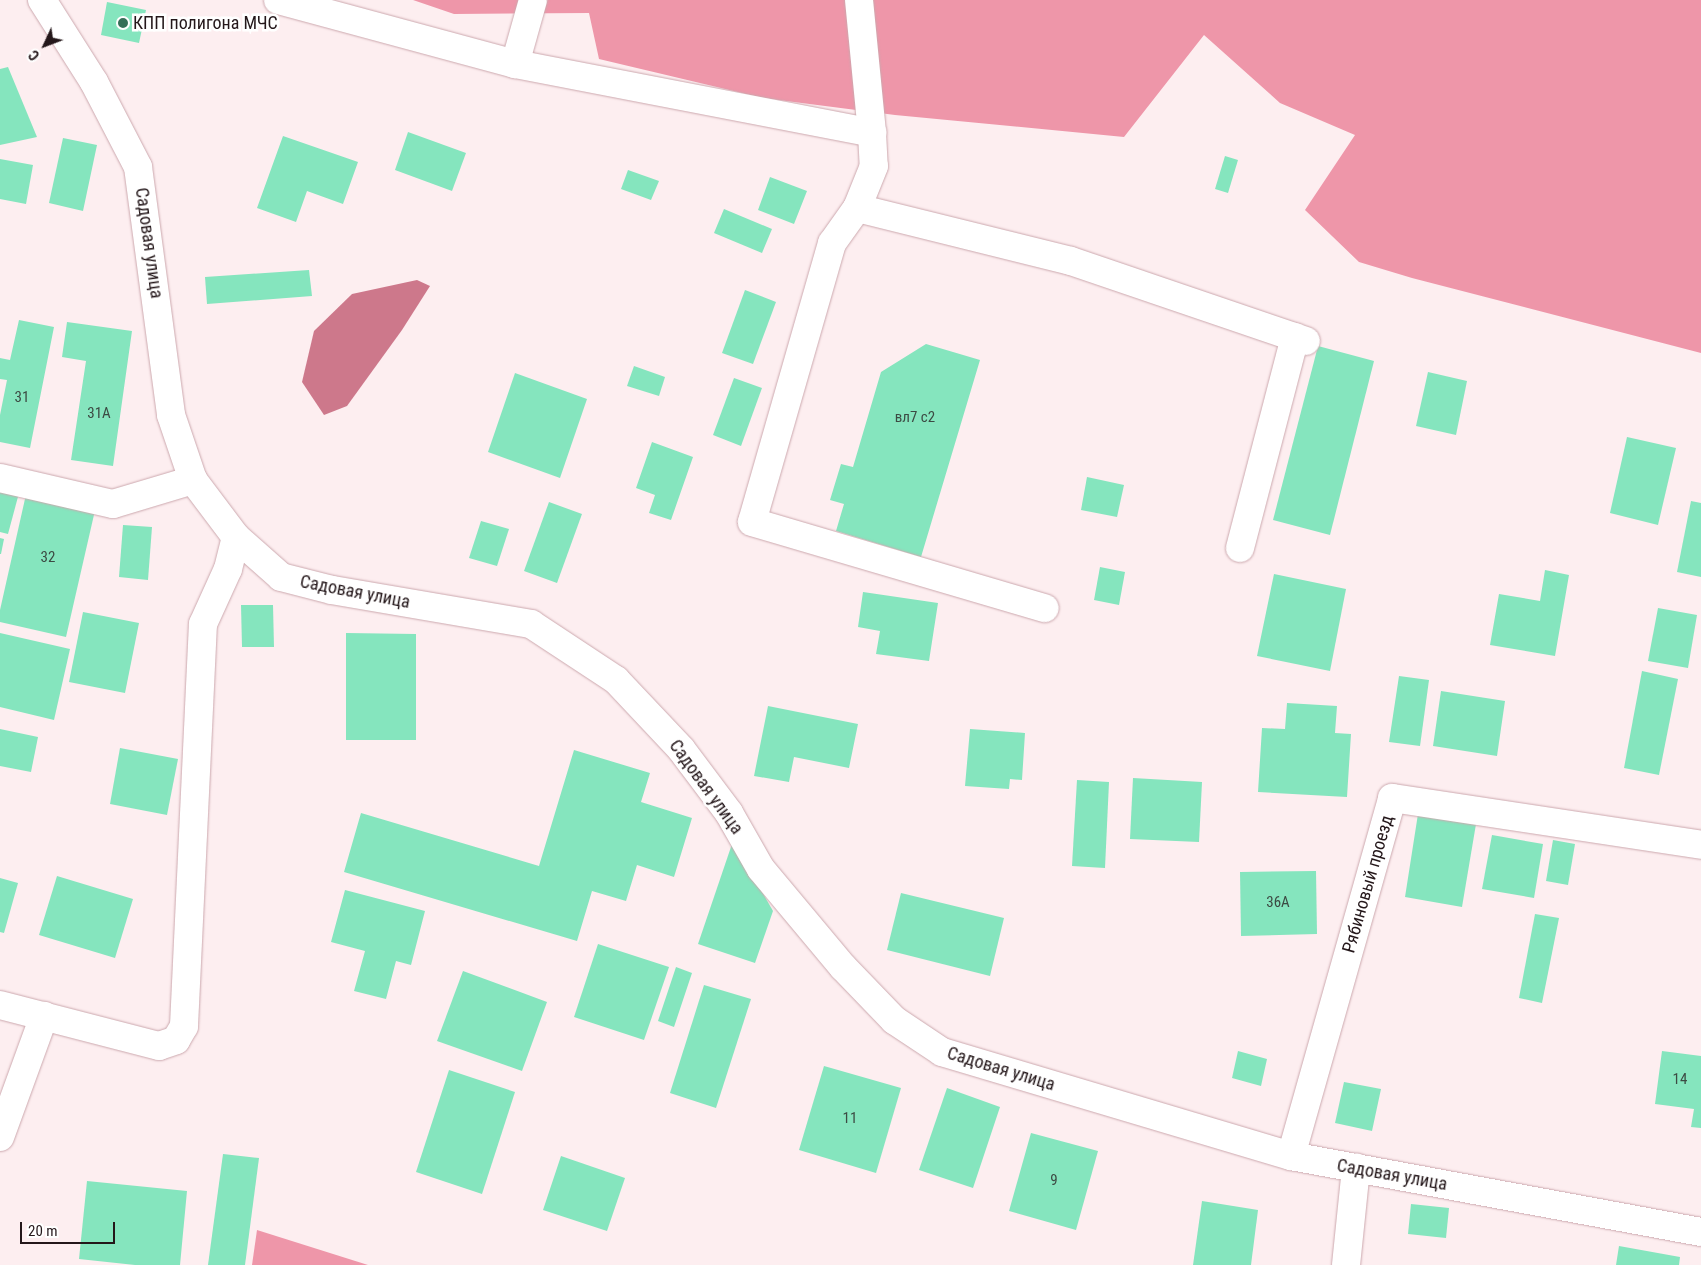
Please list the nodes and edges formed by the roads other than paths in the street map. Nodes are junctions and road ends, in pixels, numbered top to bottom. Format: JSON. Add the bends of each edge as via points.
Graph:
{"nodes":[{"id":1,"x":42,"y":0,"type":"edge"},
{"id":2,"x":278,"y":0,"type":"edge"},
{"id":3,"x":533,"y":0,"type":"edge"},
{"id":4,"x":860,"y":0,"type":"edge"},
{"id":5,"x":515,"y":64,"type":"junction"},
{"id":6,"x":872,"y":133,"type":"junction"},
{"id":7,"x":857,"y":208,"type":"junction"},
{"id":8,"x":0,"y":478,"type":"edge"},
{"id":9,"x":193,"y":480,"type":"junction"},
{"id":10,"x":236,"y":537,"type":"junction"},
{"id":11,"x":1240,"y":548,"type":"dead end"},
{"id":12,"x":1044,"y":608,"type":"dead end"},
{"id":13,"x":1701,"y":845,"type":"edge"},
{"id":14,"x":0,"y":1006,"type":"edge"},
{"id":15,"x":44,"y":1016,"type":"junction"},
{"id":16,"x":0,"y":1137,"type":"edge"},
{"id":17,"x":1291,"y":1156,"type":"junction"},
{"id":18,"x":1356,"y":1168,"type":"junction"},
{"id":19,"x":1701,"y":1232,"type":"edge"},
{"id":20,"x":1346,"y":1265,"type":"edge"}],
"edges":[{"from":1,"to":9,"type":"street","name":"Садовая улица","via":[[94,82],[138,167],[171,415]]},
{"from":2,"to":5,"type":"street"},
{"from":3,"to":5,"type":"street"},
{"from":4,"to":6,"type":"street"},
{"from":5,"to":6,"type":"street"},
{"from":6,"to":7,"type":"street","via":[[874,166]]},
{"from":7,"to":11,"type":"street","via":[[1070,261],[1301,339]]},
{"from":7,"to":12,"type":"street","via":[[832,243],[752,522]]},
{"from":8,"to":9,"type":"street","via":[[113,504]]},
{"from":9,"to":10,"type":"street","name":"Садовая улица"},
{"from":10,"to":15,"type":"street","via":[[228,569],[203,624],[184,1026],[176,1040],[159,1046]]},
{"from":10,"to":17,"type":"street","name":"Садовая улица","via":[[281,577],[332,590],[531,624],[616,680],[681,749],[729,813],[761,869],[843,967],[894,1020],[942,1052]]},
{"from":13,"to":17,"type":"street","name":"Рябиновый проезд","via":[[1392,798]]},
{"from":14,"to":15,"type":"street"},
{"from":15,"to":16,"type":"street"},
{"from":17,"to":18,"type":"street","name":"Садовая улица"},
{"from":18,"to":19,"type":"street","name":"Садовая улица"},
{"from":18,"to":20,"type":"street"}]}
